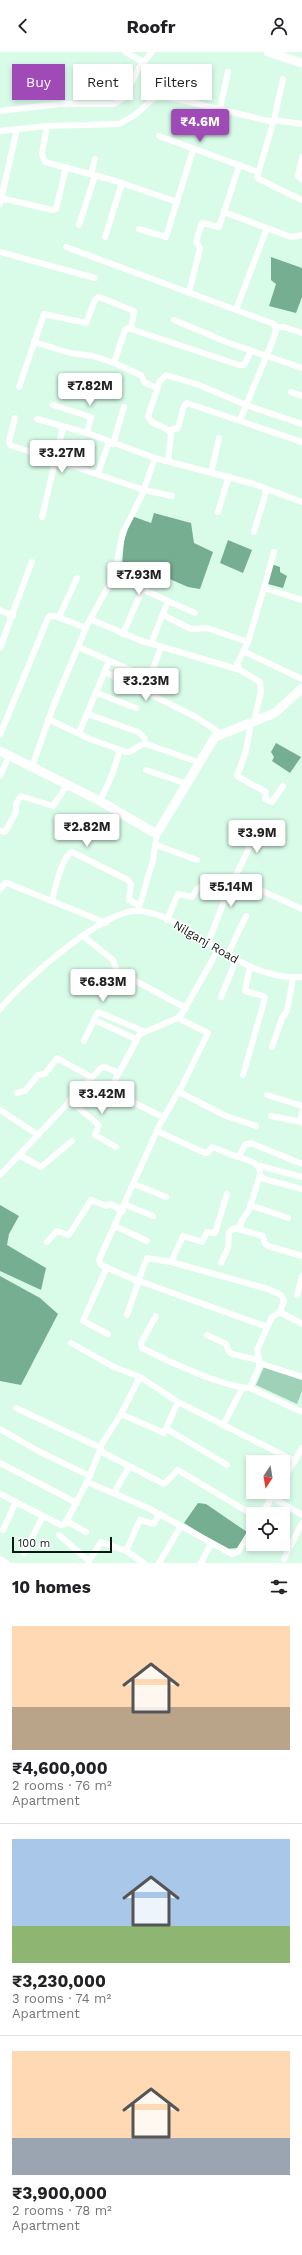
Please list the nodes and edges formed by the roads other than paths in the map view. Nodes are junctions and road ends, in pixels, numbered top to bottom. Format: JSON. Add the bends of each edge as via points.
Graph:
{"nodes":[{"id":1,"x":125,"y":52,"type":"edge"},
{"id":2,"x":152,"y":52,"type":"edge"},
{"id":3,"x":271,"y":53,"type":"edge"},
{"id":4,"x":301,"y":60,"type":"edge"},
{"id":5,"x":143,"y":62,"type":"junction"},
{"id":6,"x":228,"y":72,"type":"dead end"},
{"id":7,"x":283,"y":79,"type":"dead end"},
{"id":8,"x":133,"y":81,"type":"edge"},
{"id":9,"x":121,"y":100,"type":"edge"},
{"id":10,"x":220,"y":108,"type":"junction"},
{"id":11,"x":0,"y":112,"type":"edge"},
{"id":12,"x":274,"y":121,"type":"junction"},
{"id":13,"x":302,"y":124,"type":"edge"},
{"id":14,"x":47,"y":126,"type":"junction"},
{"id":15,"x":17,"y":129,"type":"junction"},
{"id":16,"x":0,"y":131,"type":"edge"},
{"id":17,"x":159,"y":136,"type":"dead end"},
{"id":18,"x":193,"y":150,"type":"junction"},
{"id":19,"x":302,"y":157,"type":"edge"},
{"id":20,"x":95,"y":159,"type":"dead end"},
{"id":21,"x":239,"y":166,"type":"junction"},
{"id":22,"x":66,"y":168,"type":"junction"},
{"id":23,"x":258,"y":172,"type":"junction"},
{"id":24,"x":93,"y":175,"type":"junction"},
{"id":25,"x":302,"y":180,"type":"edge"},
{"id":26,"x":122,"y":183,"type":"junction"},
{"id":27,"x":1,"y":200,"type":"edge"},
{"id":28,"x":302,"y":200,"type":"edge"},
{"id":29,"x":177,"y":202,"type":"junction"},
{"id":30,"x":224,"y":212,"type":"junction"},
{"id":31,"x":79,"y":225,"type":"dead end"},
{"id":32,"x":267,"y":228,"type":"junction"},
{"id":33,"x":138,"y":229,"type":"dead end"},
{"id":34,"x":302,"y":235,"type":"edge"},
{"id":35,"x":105,"y":236,"type":"dead end"},
{"id":36,"x":66,"y":248,"type":"dead end"},
{"id":37,"x":0,"y":252,"type":"edge"},
{"id":38,"x":95,"y":278,"type":"dead end"},
{"id":39,"x":189,"y":293,"type":"junction"},
{"id":40,"x":236,"y":310,"type":"junction"},
{"id":41,"x":174,"y":320,"type":"dead end"},
{"id":42,"x":276,"y":327,"type":"junction"},
{"id":43,"x":131,"y":329,"type":"junction"},
{"id":44,"x":302,"y":333,"type":"edge"},
{"id":45,"x":34,"y":342,"type":"junction"},
{"id":46,"x":250,"y":351,"type":"junction"},
{"id":47,"x":266,"y":357,"type":"junction"},
{"id":48,"x":114,"y":363,"type":"junction"},
{"id":49,"x":302,"y":368,"type":"edge"},
{"id":50,"x":19,"y":386,"type":"dead end"},
{"id":51,"x":158,"y":388,"type":"junction"},
{"id":52,"x":291,"y":392,"type":"dead end"},
{"id":53,"x":302,"y":396,"type":"edge"},
{"id":54,"x":54,"y":405,"type":"dead end"},
{"id":55,"x":246,"y":405,"type":"junction"},
{"id":56,"x":124,"y":408,"type":"dead end"},
{"id":57,"x":15,"y":418,"type":"dead end"},
{"id":58,"x":37,"y":419,"type":"dead end"},
{"id":59,"x":240,"y":420,"type":"junction"},
{"id":60,"x":302,"y":424,"type":"edge"},
{"id":61,"x":63,"y":427,"type":"junction"},
{"id":62,"x":170,"y":430,"type":"junction"},
{"id":63,"x":87,"y":433,"type":"junction"},
{"id":64,"x":219,"y":438,"type":"dead end"},
{"id":65,"x":302,"y":442,"type":"edge"},
{"id":66,"x":111,"y":443,"type":"junction"},
{"id":67,"x":155,"y":458,"type":"junction"},
{"id":68,"x":56,"y":460,"type":"junction"},
{"id":69,"x":168,"y":461,"type":"junction"},
{"id":70,"x":98,"y":473,"type":"junction"},
{"id":71,"x":211,"y":473,"type":"junction"},
{"id":72,"x":229,"y":476,"type":"junction"},
{"id":73,"x":267,"y":489,"type":"junction"},
{"id":74,"x":144,"y":490,"type":"junction"},
{"id":75,"x":172,"y":496,"type":"dead end"},
{"id":76,"x":302,"y":502,"type":"edge"},
{"id":77,"x":218,"y":512,"type":"dead end"},
{"id":78,"x":42,"y":516,"type":"dead end"},
{"id":79,"x":254,"y":532,"type":"dead end"},
{"id":80,"x":274,"y":552,"type":"dead end"},
{"id":81,"x":32,"y":561,"type":"dead end"},
{"id":82,"x":114,"y":576,"type":"junction"},
{"id":83,"x":77,"y":578,"type":"dead end"},
{"id":84,"x":144,"y":588,"type":"junction"},
{"id":85,"x":264,"y":588,"type":"junction"},
{"id":86,"x":302,"y":600,"type":"edge"},
{"id":87,"x":168,"y":601,"type":"junction"},
{"id":88,"x":0,"y":610,"type":"edge"},
{"id":89,"x":195,"y":613,"type":"dead end"},
{"id":90,"x":163,"y":615,"type":"junction"},
{"id":91,"x":13,"y":616,"type":"junction"},
{"id":92,"x":59,"y":617,"type":"junction"},
{"id":93,"x":90,"y":619,"type":"junction"},
{"id":94,"x":86,"y":628,"type":"junction"},
{"id":95,"x":123,"y":634,"type":"junction"},
{"id":96,"x":248,"y":642,"type":"junction"},
{"id":97,"x":151,"y":644,"type":"junction"},
{"id":98,"x":78,"y":647,"type":"junction"},
{"id":99,"x":161,"y":647,"type":"junction"},
{"id":100,"x":0,"y":648,"type":"edge"},
{"id":101,"x":243,"y":651,"type":"junction"},
{"id":102,"x":109,"y":661,"type":"junction"},
{"id":103,"x":240,"y":670,"type":"junction"},
{"id":104,"x":105,"y":672,"type":"junction"},
{"id":105,"x":149,"y":678,"type":"junction"},
{"id":106,"x":302,"y":679,"type":"edge"},
{"id":107,"x":302,"y":688,"type":"edge"},
{"id":108,"x":145,"y":691,"type":"junction"},
{"id":109,"x":97,"y":693,"type":"junction"},
{"id":110,"x":136,"y":708,"type":"dead end"},
{"id":111,"x":88,"y":714,"type":"junction"},
{"id":112,"x":48,"y":719,"type":"junction"},
{"id":113,"x":252,"y":723,"type":"junction"},
{"id":114,"x":79,"y":733,"type":"junction"},
{"id":115,"x":220,"y":733,"type":"junction"},
{"id":116,"x":0,"y":735,"type":"edge"},
{"id":117,"x":146,"y":744,"type":"junction"},
{"id":118,"x":120,"y":750,"type":"junction"},
{"id":119,"x":0,"y":751,"type":"edge"},
{"id":120,"x":9,"y":756,"type":"junction"},
{"id":121,"x":201,"y":763,"type":"junction"},
{"id":122,"x":32,"y":767,"type":"junction"},
{"id":123,"x":146,"y":770,"type":"dead end"},
{"id":124,"x":0,"y":776,"type":"edge"},
{"id":125,"x":68,"y":784,"type":"junction"},
{"id":126,"x":187,"y":784,"type":"junction"},
{"id":127,"x":283,"y":786,"type":"dead end"},
{"id":128,"x":100,"y":801,"type":"junction"},
{"id":129,"x":0,"y":831,"type":"edge"},
{"id":130,"x":157,"y":833,"type":"junction"},
{"id":131,"x":256,"y":834,"type":"dead end"},
{"id":132,"x":156,"y":845,"type":"junction"},
{"id":133,"x":197,"y":860,"type":"dead end"},
{"id":134,"x":230,"y":885,"type":"junction"},
{"id":135,"x":0,"y":890,"type":"edge"},
{"id":136,"x":225,"y":897,"type":"junction"},
{"id":137,"x":52,"y":900,"type":"junction"},
{"id":138,"x":139,"y":908,"type":"junction"},
{"id":139,"x":302,"y":909,"type":"edge"},
{"id":140,"x":246,"y":916,"type":"dead end"},
{"id":141,"x":167,"y":920,"type":"junction"},
{"id":142,"x":106,"y":922,"type":"junction"},
{"id":143,"x":83,"y":936,"type":"junction"},
{"id":144,"x":208,"y":943,"type":"junction"},
{"id":145,"x":218,"y":950,"type":"junction"},
{"id":146,"x":227,"y":956,"type":"junction"},
{"id":147,"x":236,"y":960,"type":"junction"},
{"id":148,"x":250,"y":966,"type":"junction"},
{"id":149,"x":302,"y":977,"type":"edge"},
{"id":150,"x":293,"y":978,"type":"junction"},
{"id":151,"x":221,"y":997,"type":"dead end"},
{"id":152,"x":186,"y":1008,"type":"junction"},
{"id":153,"x":0,"y":1009,"type":"edge"},
{"id":154,"x":178,"y":1018,"type":"junction"},
{"id":155,"x":94,"y":1020,"type":"junction"},
{"id":156,"x":143,"y":1031,"type":"junction"},
{"id":157,"x":136,"y":1039,"type":"junction"},
{"id":158,"x":84,"y":1041,"type":"dead end"},
{"id":159,"x":272,"y":1047,"type":"dead end"},
{"id":160,"x":118,"y":1074,"type":"junction"},
{"id":161,"x":243,"y":1075,"type":"dead end"},
{"id":162,"x":91,"y":1078,"type":"junction"},
{"id":163,"x":178,"y":1091,"type":"junction"},
{"id":164,"x":16,"y":1093,"type":"dead end"},
{"id":165,"x":267,"y":1095,"type":"dead end"},
{"id":166,"x":69,"y":1100,"type":"junction"},
{"id":167,"x":302,"y":1106,"type":"edge"},
{"id":168,"x":0,"y":1110,"type":"edge"},
{"id":169,"x":302,"y":1112,"type":"edge"},
{"id":170,"x":271,"y":1116,"type":"dead end"},
{"id":171,"x":163,"y":1117,"type":"junction"},
{"id":172,"x":301,"y":1123,"type":"edge"},
{"id":173,"x":256,"y":1126,"type":"dead end"},
{"id":174,"x":157,"y":1131,"type":"junction"},
{"id":175,"x":38,"y":1136,"type":"junction"},
{"id":176,"x":72,"y":1141,"type":"dead end"},
{"id":177,"x":116,"y":1147,"type":"dead end"},
{"id":178,"x":19,"y":1155,"type":"junction"},
{"id":179,"x":239,"y":1157,"type":"junction"},
{"id":180,"x":302,"y":1164,"type":"edge"},
{"id":181,"x":260,"y":1166,"type":"junction"},
{"id":182,"x":0,"y":1175,"type":"edge"},
{"id":183,"x":260,"y":1175,"type":"junction"},
{"id":184,"x":302,"y":1177,"type":"edge"},
{"id":185,"x":134,"y":1184,"type":"junction"},
{"id":186,"x":302,"y":1189,"type":"edge"},
{"id":187,"x":227,"y":1194,"type":"dead end"},
{"id":188,"x":166,"y":1197,"type":"dead end"},
{"id":189,"x":126,"y":1205,"type":"junction"},
{"id":190,"x":250,"y":1205,"type":"junction"},
{"id":191,"x":122,"y":1211,"type":"junction"},
{"id":192,"x":153,"y":1216,"type":"dead end"},
{"id":193,"x":288,"y":1218,"type":"dead end"},
{"id":194,"x":115,"y":1226,"type":"junction"},
{"id":195,"x":239,"y":1229,"type":"junction"},
{"id":196,"x":147,"y":1241,"type":"dead end"},
{"id":197,"x":48,"y":1242,"type":"dead end"},
{"id":198,"x":302,"y":1256,"type":"edge"},
{"id":199,"x":171,"y":1262,"type":"junction"},
{"id":200,"x":221,"y":1263,"type":"dead end"},
{"id":201,"x":107,"y":1267,"type":"junction"},
{"id":202,"x":302,"y":1276,"type":"edge"},
{"id":203,"x":139,"y":1282,"type":"junction"},
{"id":204,"x":297,"y":1295,"type":"dead end"},
{"id":205,"x":280,"y":1312,"type":"junction"},
{"id":206,"x":127,"y":1315,"type":"dead end"},
{"id":207,"x":156,"y":1316,"type":"dead end"},
{"id":208,"x":302,"y":1324,"type":"edge"},
{"id":209,"x":267,"y":1327,"type":"junction"},
{"id":210,"x":108,"y":1334,"type":"dead end"},
{"id":211,"x":207,"y":1335,"type":"dead end"},
{"id":212,"x":71,"y":1343,"type":"dead end"},
{"id":213,"x":259,"y":1361,"type":"junction"},
{"id":214,"x":140,"y":1377,"type":"junction"},
{"id":215,"x":302,"y":1377,"type":"edge"},
{"id":216,"x":247,"y":1388,"type":"junction"},
{"id":217,"x":178,"y":1402,"type":"junction"},
{"id":218,"x":16,"y":1408,"type":"dead end"},
{"id":219,"x":302,"y":1412,"type":"edge"},
{"id":220,"x":121,"y":1414,"type":"junction"},
{"id":221,"x":223,"y":1425,"type":"junction"},
{"id":222,"x":0,"y":1429,"type":"edge"},
{"id":223,"x":167,"y":1429,"type":"junction"},
{"id":224,"x":100,"y":1449,"type":"junction"},
{"id":225,"x":301,"y":1451,"type":"edge"},
{"id":226,"x":295,"y":1461,"type":"junction"},
{"id":227,"x":0,"y":1463,"type":"edge"},
{"id":228,"x":227,"y":1465,"type":"dead end"},
{"id":229,"x":129,"y":1466,"type":"junction"},
{"id":230,"x":290,"y":1469,"type":"edge"},
{"id":231,"x":88,"y":1479,"type":"junction"},
{"id":232,"x":114,"y":1493,"type":"junction"},
{"id":233,"x":0,"y":1494,"type":"edge"},
{"id":234,"x":279,"y":1499,"type":"edge"},
{"id":235,"x":16,"y":1502,"type":"junction"},
{"id":236,"x":77,"y":1502,"type":"junction"},
{"id":237,"x":246,"y":1511,"type":"edge"},
{"id":238,"x":159,"y":1514,"type":"junction"},
{"id":239,"x":302,"y":1515,"type":"edge"},
{"id":240,"x":43,"y":1516,"type":"junction"},
{"id":241,"x":66,"y":1521,"type":"junction"},
{"id":242,"x":302,"y":1523,"type":"edge"},
{"id":243,"x":181,"y":1526,"type":"junction"},
{"id":244,"x":3,"y":1530,"type":"dead end"},
{"id":245,"x":86,"y":1532,"type":"dead end"},
{"id":246,"x":59,"y":1535,"type":"dead end"},
{"id":247,"x":246,"y":1539,"type":"edge"},
{"id":248,"x":211,"y":1544,"type":"junction"},
{"id":249,"x":126,"y":1551,"type":"junction"},
{"id":250,"x":24,"y":1553,"type":"dead end"},
{"id":251,"x":284,"y":1558,"type":"dead end"},
{"id":252,"x":0,"y":1559,"type":"edge"},
{"id":253,"x":7,"y":1563,"type":"edge"},
{"id":254,"x":144,"y":1563,"type":"edge"},
{"id":255,"x":159,"y":1563,"type":"edge"},
{"id":256,"x":201,"y":1563,"type":"edge"}],
"edges":[{"from":1,"to":5,"type":"street"},
{"from":2,"to":5,"type":"street"},
{"from":3,"to":4,"type":"street"},
{"from":5,"to":8,"type":"street"},
{"from":6,"to":10,"type":"street"},
{"from":7,"to":12,"type":"street"},
{"from":9,"to":11,"type":"street","via":[[114,104],[47,105]]},
{"from":10,"to":12,"type":"street"},
{"from":10,"to":14,"type":"street","via":[[160,95],[120,124]]},
{"from":12,"to":13,"type":"street"},
{"from":12,"to":23,"type":"street"},
{"from":14,"to":15,"type":"street"},
{"from":14,"to":22,"type":"street","via":[[43,160]]},
{"from":15,"to":16,"type":"street"},
{"from":15,"to":27,"type":"street"},
{"from":17,"to":18,"type":"street"},
{"from":18,"to":21,"type":"street"},
{"from":18,"to":29,"type":"street"},
{"from":19,"to":25,"type":"street","via":[[298,176]]},
{"from":20,"to":24,"type":"street"},
{"from":21,"to":23,"type":"street"},
{"from":21,"to":30,"type":"street"},
{"from":22,"to":24,"type":"street"},
{"from":22,"to":27,"type":"street","via":[[56,209]]},
{"from":23,"to":28,"type":"street","via":[[259,179]]},
{"from":24,"to":26,"type":"street"},
{"from":24,"to":31,"type":"street"},
{"from":26,"to":29,"type":"street"},
{"from":26,"to":35,"type":"street"},
{"from":29,"to":33,"type":"street","via":[[166,236]]},
{"from":30,"to":32,"type":"street"},
{"from":30,"to":39,"type":"street","via":[[219,227],[202,223],[196,242],[200,248]]},
{"from":32,"to":34,"type":"street","via":[[294,238]]},
{"from":32,"to":40,"type":"street"},
{"from":36,"to":39,"type":"street"},
{"from":37,"to":38,"type":"street"},
{"from":39,"to":40,"type":"street"},
{"from":40,"to":42,"type":"street"},
{"from":41,"to":46,"type":"street"},
{"from":42,"to":44,"type":"street"},
{"from":42,"to":47,"type":"street"},
{"from":43,"to":45,"type":"street","via":[[134,311],[99,298],[95,300],[86,323],[44,314]]},
{"from":43,"to":46,"type":"street","via":[[239,365],[244,364]]},
{"from":43,"to":48,"type":"street","via":[[125,330]]},
{"from":45,"to":48,"type":"street"},
{"from":45,"to":50,"type":"street"},
{"from":46,"to":47,"type":"street"},
{"from":47,"to":49,"type":"street"},
{"from":47,"to":55,"type":"street"},
{"from":48,"to":51,"type":"street","via":[[141,375],[145,383]]},
{"from":51,"to":55,"type":"street","via":[[162,377],[172,376],[214,390]]},
{"from":51,"to":62,"type":"street","via":[[148,416],[152,422]]},
{"from":52,"to":53,"type":"street"},
{"from":54,"to":63,"type":"street","via":[[91,418]]},
{"from":55,"to":59,"type":"street"},
{"from":55,"to":60,"type":"street"},
{"from":56,"to":66,"type":"street"},
{"from":57,"to":68,"type":"street","via":[[9,444]]},
{"from":58,"to":61,"type":"street"},
{"from":59,"to":62,"type":"street","via":[[187,403],[178,428]]},
{"from":59,"to":65,"type":"street"},
{"from":61,"to":63,"type":"street"},
{"from":61,"to":68,"type":"street"},
{"from":62,"to":69,"type":"street","via":[[172,442]]},
{"from":63,"to":66,"type":"street"},
{"from":64,"to":71,"type":"street"},
{"from":66,"to":67,"type":"street"},
{"from":66,"to":70,"type":"street"},
{"from":67,"to":69,"type":"street"},
{"from":67,"to":74,"type":"street"},
{"from":68,"to":70,"type":"street"},
{"from":68,"to":78,"type":"street"},
{"from":69,"to":71,"type":"street"},
{"from":70,"to":74,"type":"street"},
{"from":71,"to":72,"type":"street"},
{"from":72,"to":73,"type":"street"},
{"from":72,"to":77,"type":"street"},
{"from":73,"to":76,"type":"street"},
{"from":73,"to":79,"type":"street"},
{"from":74,"to":75,"type":"street"},
{"from":74,"to":82,"type":"street","via":[[123,532]]},
{"from":80,"to":85,"type":"street"},
{"from":81,"to":91,"type":"street"},
{"from":82,"to":84,"type":"street"},
{"from":82,"to":93,"type":"street"},
{"from":83,"to":92,"type":"street"},
{"from":84,"to":87,"type":"street"},
{"from":84,"to":95,"type":"street"},
{"from":85,"to":86,"type":"street"},
{"from":85,"to":96,"type":"street"},
{"from":87,"to":89,"type":"street"},
{"from":87,"to":90,"type":"street"},
{"from":88,"to":91,"type":"street"},
{"from":90,"to":96,"type":"street","via":[[191,629],[207,628]]},
{"from":90,"to":97,"type":"street"},
{"from":91,"to":100,"type":"street"},
{"from":92,"to":94,"type":"street"},
{"from":92,"to":116,"type":"street","via":[[52,615],[48,618]]},
{"from":93,"to":94,"type":"street"},
{"from":93,"to":95,"type":"street"},
{"from":94,"to":98,"type":"street"},
{"from":95,"to":97,"type":"street"},
{"from":96,"to":101,"type":"street"},
{"from":97,"to":99,"type":"street"},
{"from":98,"to":102,"type":"street"},
{"from":98,"to":112,"type":"street"},
{"from":99,"to":103,"type":"street"},
{"from":99,"to":105,"type":"street"},
{"from":101,"to":103,"type":"street","via":[[237,664]]},
{"from":101,"to":106,"type":"street"},
{"from":102,"to":104,"type":"street"},
{"from":102,"to":105,"type":"street"},
{"from":103,"to":113,"type":"street","via":[[260,682],[261,691]]},
{"from":104,"to":108,"type":"street"},
{"from":104,"to":109,"type":"street"},
{"from":105,"to":108,"type":"street"},
{"from":107,"to":113,"type":"street","via":[[275,713]]},
{"from":108,"to":115,"type":"street","via":[[194,716]]},
{"from":109,"to":110,"type":"street"},
{"from":109,"to":111,"type":"street"},
{"from":111,"to":114,"type":"street"},
{"from":111,"to":117,"type":"street","via":[[138,732],[144,737]]},
{"from":112,"to":114,"type":"street"},
{"from":112,"to":122,"type":"street"},
{"from":113,"to":115,"type":"street"},
{"from":113,"to":127,"type":"street","via":[[236,776],[266,792],[265,799],[272,802]]},
{"from":114,"to":118,"type":"street"},
{"from":115,"to":121,"type":"street","via":[[211,741]]},
{"from":117,"to":118,"type":"street","via":[[140,744],[131,752]]},
{"from":117,"to":121,"type":"street"},
{"from":118,"to":128,"type":"street","via":[[112,776]]},
{"from":119,"to":120,"type":"street"},
{"from":120,"to":122,"type":"street"},
{"from":120,"to":124,"type":"street"},
{"from":121,"to":126,"type":"street"},
{"from":122,"to":125,"type":"street"},
{"from":123,"to":126,"type":"street"},
{"from":125,"to":128,"type":"street"},
{"from":125,"to":129,"type":"street","via":[[52,806],[21,796],[5,832]]},
{"from":126,"to":130,"type":"street"},
{"from":128,"to":130,"type":"street"},
{"from":130,"to":132,"type":"street"},
{"from":131,"to":134,"type":"street"},
{"from":132,"to":133,"type":"street"},
{"from":132,"to":138,"type":"street"},
{"from":134,"to":136,"type":"street"},
{"from":134,"to":139,"type":"street","via":[[256,888]]},
{"from":135,"to":137,"type":"street","via":[[7,883]]},
{"from":136,"to":141,"type":"street","via":[[200,887],[192,897],[178,894]]},
{"from":136,"to":144,"type":"street"},
{"from":137,"to":138,"type":"street","via":[[62,867],[68,854],[72,852],[128,880],[131,884],[129,900]]},
{"from":137,"to":142,"type":"street"},
{"from":138,"to":141,"type":"street","name":"Nilganj Road"},
{"from":138,"to":142,"type":"street"},
{"from":140,"to":146,"type":"street"},
{"from":141,"to":144,"type":"street","name":"Nilganj Road"},
{"from":142,"to":143,"type":"street"},
{"from":143,"to":152,"type":"street","via":[[113,960],[117,971]]},
{"from":143,"to":153,"type":"street","via":[[29,978]]},
{"from":144,"to":145,"type":"street","name":"Nilganj Road"},
{"from":145,"to":146,"type":"street","name":"Nilganj Road"},
{"from":145,"to":152,"type":"street"},
{"from":146,"to":147,"type":"street","name":"Nilganj Road"},
{"from":147,"to":148,"type":"street","name":"Nilganj Road"},
{"from":147,"to":151,"type":"street"},
{"from":148,"to":150,"type":"street","name":"Nilganj Road"},
{"from":148,"to":161,"type":"street","via":[[245,991],[265,998]]},
{"from":149,"to":150,"type":"street","name":"Nilganj Road"},
{"from":150,"to":159,"type":"street","via":[[287,1011]]},
{"from":152,"to":154,"type":"street"},
{"from":154,"to":156,"type":"street"},
{"from":154,"to":163,"type":"street","via":[[208,1033]]},
{"from":155,"to":156,"type":"street","via":[[100,1012]]},
{"from":155,"to":157,"type":"street"},
{"from":155,"to":158,"type":"street"},
{"from":156,"to":157,"type":"street"},
{"from":157,"to":160,"type":"street"},
{"from":160,"to":162,"type":"street","via":[[103,1067]]},
{"from":160,"to":171,"type":"street","via":[[110,1091]]},
{"from":162,"to":164,"type":"street","via":[[58,1058],[45,1074],[38,1075],[25,1092]]},
{"from":162,"to":166,"type":"street"},
{"from":163,"to":171,"type":"street"},
{"from":163,"to":173,"type":"street","via":[[205,1106]]},
{"from":165,"to":167,"type":"street"},
{"from":166,"to":175,"type":"street"},
{"from":166,"to":177,"type":"street","via":[[99,1125],[95,1135]]},
{"from":168,"to":175,"type":"street"},
{"from":169,"to":172,"type":"street"},
{"from":170,"to":172,"type":"street"},
{"from":171,"to":174,"type":"street"},
{"from":174,"to":179,"type":"street","via":[[205,1153],[211,1147]]},
{"from":174,"to":185,"type":"street"},
{"from":175,"to":178,"type":"street"},
{"from":176,"to":178,"type":"street","via":[[41,1167]]},
{"from":178,"to":182,"type":"street"},
{"from":179,"to":180,"type":"street","via":[[246,1144],[251,1143]]},
{"from":179,"to":181,"type":"street"},
{"from":181,"to":183,"type":"street"},
{"from":181,"to":184,"type":"street"},
{"from":183,"to":186,"type":"street","via":[[264,1180]]},
{"from":183,"to":190,"type":"street"},
{"from":185,"to":188,"type":"street"},
{"from":185,"to":189,"type":"street"},
{"from":187,"to":199,"type":"street","via":[[215,1233],[207,1232],[202,1242],[183,1236]]},
{"from":189,"to":191,"type":"street"},
{"from":189,"to":192,"type":"street"},
{"from":190,"to":193,"type":"street"},
{"from":190,"to":195,"type":"street"},
{"from":191,"to":194,"type":"street"},
{"from":191,"to":197,"type":"street","via":[[110,1204],[106,1206],[91,1200],[69,1235],[58,1231]]},
{"from":194,"to":196,"type":"street"},
{"from":194,"to":201,"type":"street","via":[[99,1260],[100,1264]]},
{"from":195,"to":198,"type":"street","via":[[263,1236],[268,1246]]},
{"from":195,"to":200,"type":"street","via":[[232,1228],[229,1232],[228,1248]]},
{"from":199,"to":203,"type":"street","via":[[148,1257]]},
{"from":199,"to":205,"type":"street","via":[[268,1289],[281,1295],[284,1301]]},
{"from":201,"to":203,"type":"street"},
{"from":201,"to":210,"type":"street","via":[[83,1321]]},
{"from":202,"to":204,"type":"street"},
{"from":203,"to":206,"type":"street"},
{"from":203,"to":209,"type":"street","via":[[202,1302]]},
{"from":205,"to":208,"type":"street"},
{"from":205,"to":209,"type":"street","via":[[272,1317]]},
{"from":207,"to":216,"type":"street","via":[[141,1343],[142,1348],[205,1376]]},
{"from":209,"to":213,"type":"street","via":[[257,1350]]},
{"from":211,"to":213,"type":"street","via":[[226,1344],[232,1354]]},
{"from":212,"to":214,"type":"street","via":[[114,1367]]},
{"from":213,"to":215,"type":"street"},
{"from":213,"to":216,"type":"street","via":[[255,1377]]},
{"from":214,"to":217,"type":"street"},
{"from":214,"to":220,"type":"street"},
{"from":216,"to":219,"type":"street"},
{"from":216,"to":221,"type":"street"},
{"from":217,"to":221,"type":"street"},
{"from":217,"to":223,"type":"street"},
{"from":218,"to":224,"type":"street"},
{"from":220,"to":223,"type":"street","via":[[159,1433],[165,1433]]},
{"from":220,"to":224,"type":"street"},
{"from":221,"to":226,"type":"street"},
{"from":222,"to":231,"type":"street"},
{"from":223,"to":228,"type":"street"},
{"from":224,"to":229,"type":"street"},
{"from":224,"to":231,"type":"street"},
{"from":225,"to":226,"type":"street"},
{"from":226,"to":230,"type":"street"},
{"from":227,"to":236,"type":"street"},
{"from":229,"to":232,"type":"street"},
{"from":229,"to":237,"type":"street","via":[[165,1485],[178,1470]]},
{"from":231,"to":232,"type":"street"},
{"from":231,"to":236,"type":"street"},
{"from":232,"to":238,"type":"street"},
{"from":233,"to":235,"type":"street"},
{"from":234,"to":239,"type":"street"},
{"from":235,"to":240,"type":"street"},
{"from":235,"to":244,"type":"street"},
{"from":236,"to":241,"type":"street"},
{"from":238,"to":243,"type":"street"},
{"from":238,"to":249,"type":"street","via":[[154,1524],[140,1520]]},
{"from":240,"to":241,"type":"street","via":[[61,1525]]},
{"from":240,"to":250,"type":"street"},
{"from":241,"to":245,"type":"street"},
{"from":242,"to":251,"type":"street"},
{"from":243,"to":248,"type":"street"},
{"from":243,"to":255,"type":"street"},
{"from":246,"to":249,"type":"street","via":[[88,1561],[101,1542]]},
{"from":247,"to":248,"type":"street","via":[[236,1554],[230,1554]]},
{"from":248,"to":256,"type":"street"},
{"from":249,"to":254,"type":"street"},
{"from":252,"to":253,"type":"street"}]}
